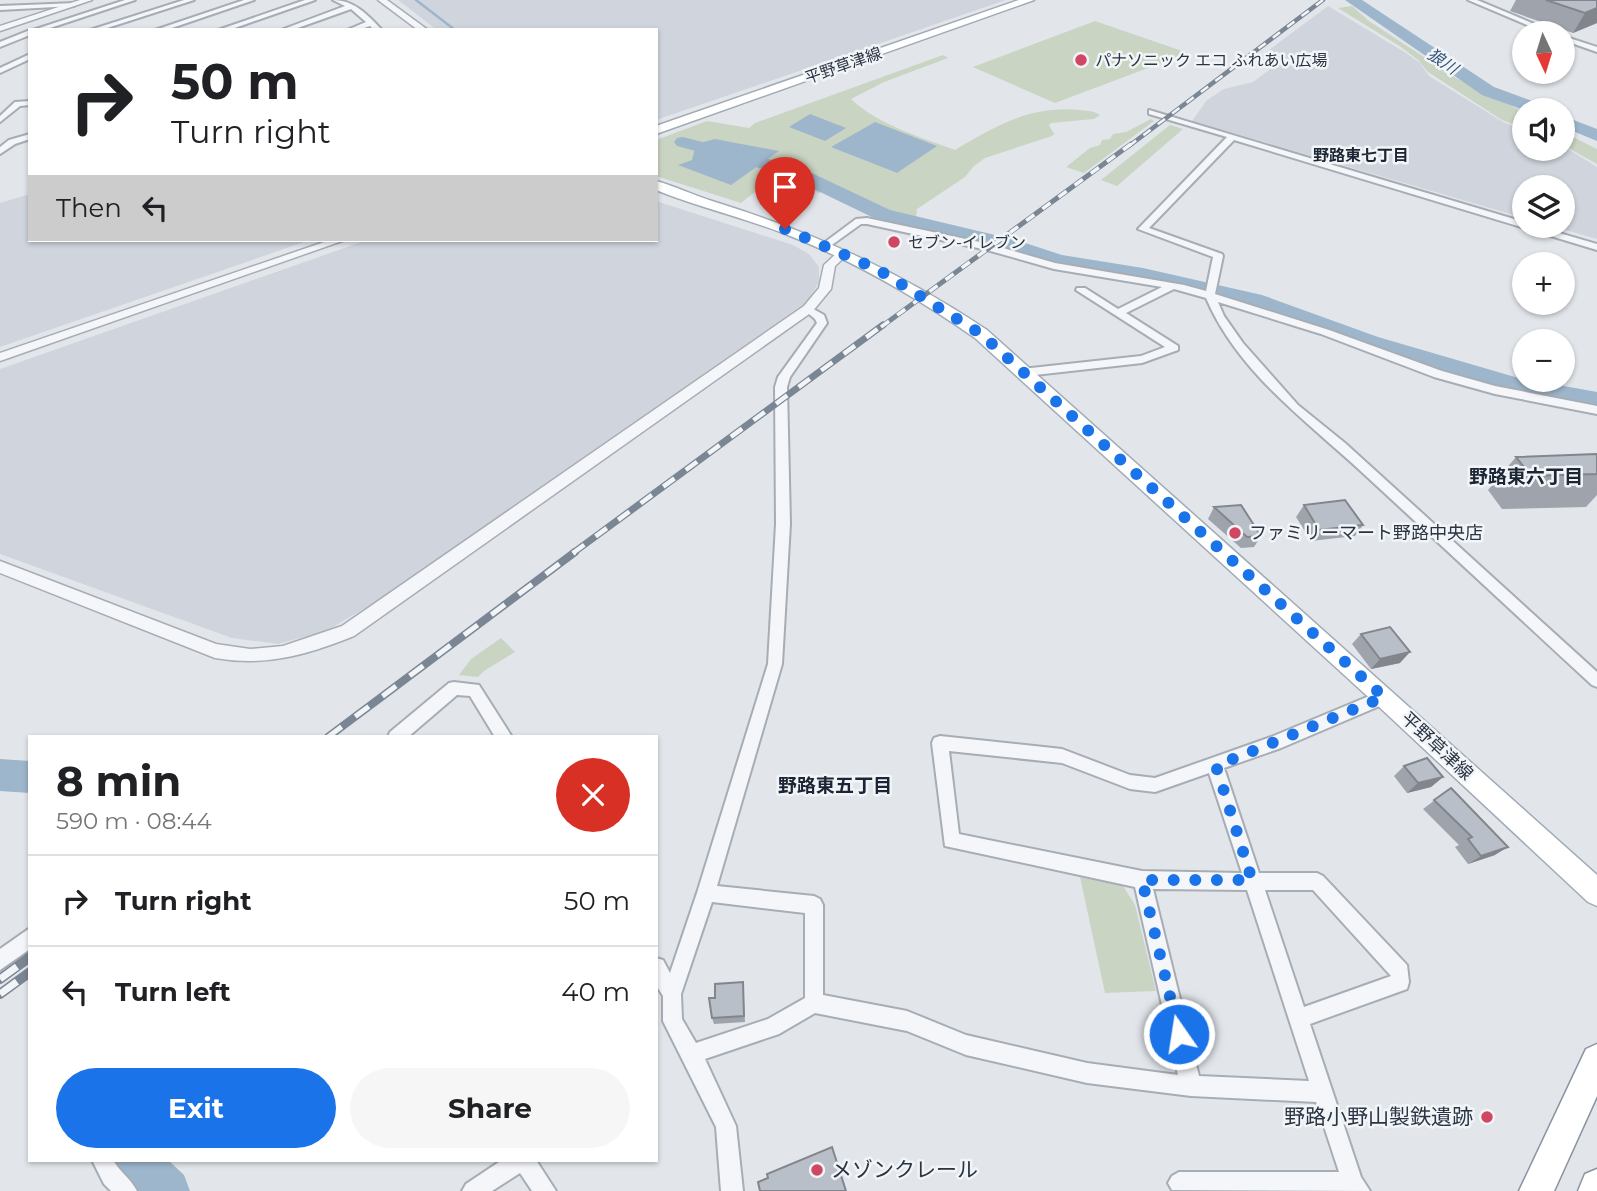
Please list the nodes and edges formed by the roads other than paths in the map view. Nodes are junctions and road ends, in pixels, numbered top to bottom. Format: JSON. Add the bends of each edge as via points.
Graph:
{"nodes":[{"id":1,"x":88,"y":0,"type":"edge"},
{"id":2,"x":191,"y":0,"type":"edge"},
{"id":3,"x":251,"y":0,"type":"edge"},
{"id":4,"x":312,"y":0,"type":"edge"},
{"id":5,"x":337,"y":0,"type":"edge"},
{"id":6,"x":382,"y":0,"type":"edge"},
{"id":7,"x":1029,"y":0,"type":"edge"},
{"id":8,"x":1471,"y":0,"type":"edge"},
{"id":9,"x":124,"y":1,"type":"edge"},
{"id":10,"x":74,"y":4,"type":"junction"},
{"id":11,"x":352,"y":6,"type":"junction"},
{"id":12,"x":0,"y":8,"type":"edge"},
{"id":13,"x":13,"y":8,"type":"junction"},
{"id":14,"x":145,"y":14,"type":"junction"},
{"id":15,"x":1523,"y":21,"type":"edge"},
{"id":16,"x":14,"y":23,"type":"junction"},
{"id":17,"x":370,"y":23,"type":"junction"},
{"id":18,"x":42,"y":28,"type":"edge"},
{"id":19,"x":100,"y":28,"type":"edge"},
{"id":20,"x":172,"y":28,"type":"edge"},
{"id":21,"x":227,"y":28,"type":"edge"},
{"id":22,"x":290,"y":28,"type":"edge"},
{"id":23,"x":356,"y":28,"type":"edge"},
{"id":24,"x":376,"y":28,"type":"edge"},
{"id":25,"x":421,"y":28,"type":"edge"},
{"id":26,"x":0,"y":29,"type":"edge"},
{"id":27,"x":28,"y":33,"type":"edge"},
{"id":28,"x":1575,"y":42,"type":"edge"},
{"id":29,"x":0,"y":44,"type":"edge"},
{"id":30,"x":1597,"y":50,"type":"edge"},
{"id":31,"x":28,"y":57,"type":"edge"},
{"id":32,"x":0,"y":71,"type":"edge"},
{"id":33,"x":28,"y":103,"type":"edge"},
{"id":34,"x":1152,"y":113,"type":"dead end"},
{"id":35,"x":0,"y":120,"type":"edge"},
{"id":36,"x":658,"y":129,"type":"edge"},
{"id":37,"x":28,"y":137,"type":"edge"},
{"id":38,"x":1231,"y":138,"type":"junction"},
{"id":39,"x":0,"y":151,"type":"edge"},
{"id":40,"x":658,"y":186,"type":"edge"},
{"id":41,"x":1512,"y":221,"type":"edge"},
{"id":42,"x":1568,"y":238,"type":"edge"},
{"id":43,"x":334,"y":242,"type":"edge"},
{"id":44,"x":1597,"y":247,"type":"edge"},
{"id":45,"x":834,"y":249,"type":"junction"},
{"id":46,"x":1173,"y":286,"type":"junction"},
{"id":47,"x":1081,"y":290,"type":"dead end"},
{"id":48,"x":1212,"y":291,"type":"junction"},
{"id":49,"x":808,"y":309,"type":"junction"},
{"id":50,"x":1118,"y":313,"type":"junction"},
{"id":51,"x":0,"y":357,"type":"edge"},
{"id":52,"x":1026,"y":372,"type":"junction"},
{"id":53,"x":1597,"y":410,"type":"edge"},
{"id":54,"x":0,"y":567,"type":"edge"},
{"id":55,"x":1597,"y":681,"type":"edge"},
{"id":56,"x":1384,"y":697,"type":"junction"},
{"id":57,"x":398,"y":735,"type":"edge"},
{"id":58,"x":503,"y":735,"type":"edge"},
{"id":59,"x":1216,"y":766,"type":"junction"},
{"id":60,"x":1142,"y":880,"type":"junction"},
{"id":61,"x":1252,"y":880,"type":"junction"},
{"id":62,"x":706,"y":893,"type":"junction"},
{"id":63,"x":1597,"y":893,"type":"edge"},
{"id":64,"x":28,"y":938,"type":"edge"},
{"id":65,"x":1,"y":957,"type":"edge"},
{"id":66,"x":658,"y":970,"type":"edge"},
{"id":67,"x":673,"y":994,"type":"junction"},
{"id":68,"x":814,"y":1003,"type":"junction"},
{"id":69,"x":1297,"y":1019,"type":"junction"},
{"id":70,"x":692,"y":1054,"type":"junction"},
{"id":71,"x":1597,"y":1060,"type":"edge"},
{"id":72,"x":1191,"y":1086,"type":"junction"},
{"id":73,"x":1323,"y":1092,"type":"junction"},
{"id":74,"x":103,"y":1162,"type":"edge"},
{"id":75,"x":519,"y":1162,"type":"edge"},
{"id":76,"x":523,"y":1162,"type":"edge"},
{"id":77,"x":1179,"y":1183,"type":"dead end"},
{"id":78,"x":1597,"y":1185,"type":"edge"},
{"id":79,"x":1356,"y":1187,"type":"edge"},
{"id":80,"x":126,"y":1191,"type":"edge"},
{"id":81,"x":473,"y":1191,"type":"edge"},
{"id":82,"x":545,"y":1191,"type":"edge"},
{"id":83,"x":732,"y":1191,"type":"edge"},
{"id":84,"x":1536,"y":1191,"type":"edge"},
{"id":85,"x":1595,"y":1191,"type":"edge"}],
"edges":[{"from":1,"to":10,"type":"street"},
{"from":2,"to":14,"type":"street"},
{"from":3,"to":20,"type":"street"},
{"from":4,"to":21,"type":"street"},
{"from":5,"to":11,"type":"street"},
{"from":6,"to":25,"type":"street"},
{"from":7,"to":36,"type":"main road","name":"平野草津線"},
{"from":8,"to":15,"type":"street"},
{"from":9,"to":14,"type":"street"},
{"from":9,"to":18,"type":"street"},
{"from":10,"to":13,"type":"street"},
{"from":10,"to":16,"type":"street"},
{"from":11,"to":17,"type":"street"},
{"from":11,"to":22,"type":"street"},
{"from":12,"to":13,"type":"street"},
{"from":13,"to":16,"type":"street"},
{"from":14,"to":19,"type":"street"},
{"from":14,"to":20,"type":"street"},
{"from":16,"to":26,"type":"street"},
{"from":17,"to":23,"type":"street"},
{"from":17,"to":24,"type":"street"},
{"from":27,"to":29,"type":"street"},
{"from":28,"to":30,"type":"street"},
{"from":31,"to":32,"type":"street"},
{"from":33,"to":35,"type":"street","via":[[18,104]]},
{"from":34,"to":38,"type":"street"},
{"from":37,"to":39,"type":"street"},
{"from":38,"to":41,"type":"street"},
{"from":38,"to":48,"type":"street","via":[[1143,229],[1219,256]]},
{"from":40,"to":45,"type":"main road","name":"平野草津線"},
{"from":42,"to":44,"type":"street"},
{"from":43,"to":51,"type":"street"},
{"from":45,"to":46,"type":"street","via":[[859,221],[867,221],[1054,266]]},
{"from":45,"to":49,"type":"street","via":[[825,289]]},
{"from":45,"to":52,"type":"main road","name":"平野草津線","via":[[955,315]]},
{"from":46,"to":48,"type":"street"},
{"from":46,"to":50,"type":"street"},
{"from":47,"to":50,"type":"street"},
{"from":48,"to":53,"type":"street","via":[[1438,374]]},
{"from":48,"to":55,"type":"street","via":[[1219,316],[1239,345],[1294,408],[1342,446]]},
{"from":49,"to":54,"type":"street","via":[[348,631],[307,648],[283,655],[238,657],[215,651]]},
{"from":49,"to":62,"type":"street","via":[[821,323],[783,377],[781,387],[783,524],[775,664]]},
{"from":50,"to":52,"type":"street","via":[[1174,348],[1142,359]]},
{"from":52,"to":56,"type":"main road","name":"平野草津線"},
{"from":56,"to":59,"type":"street"},
{"from":56,"to":63,"type":"main road","name":"平野草津線"},
{"from":57,"to":58,"type":"street","via":[[454,688],[474,690]]},
{"from":59,"to":60,"type":"street","via":[[1155,785],[1130,782],[1062,756],[940,743],[951,840]]},
{"from":59,"to":61,"type":"street"},
{"from":60,"to":61,"type":"street"},
{"from":60,"to":72,"type":"street"},
{"from":61,"to":69,"type":"street"},
{"from":61,"to":69,"type":"street","via":[[1317,882],[1400,972],[1400,982]]},
{"from":62,"to":67,"type":"street"},
{"from":62,"to":68,"type":"street","via":[[814,905]]},
{"from":64,"to":65,"type":"street"},
{"from":66,"to":67,"type":"street"},
{"from":67,"to":70,"type":"street","via":[[673,1021]]},
{"from":68,"to":70,"type":"street","via":[[772,1027]]},
{"from":68,"to":72,"type":"street","via":[[907,1021],[966,1045],[1087,1073]]},
{"from":69,"to":73,"type":"street"},
{"from":70,"to":83,"type":"street","via":[[726,1126]]},
{"from":71,"to":84,"type":"highway"},
{"from":72,"to":73,"type":"street"},
{"from":73,"to":79,"type":"street"},
{"from":74,"to":80,"type":"street"},
{"from":75,"to":81,"type":"street"},
{"from":76,"to":82,"type":"street"},
{"from":77,"to":79,"type":"street"},
{"from":78,"to":85,"type":"highway"}]}
